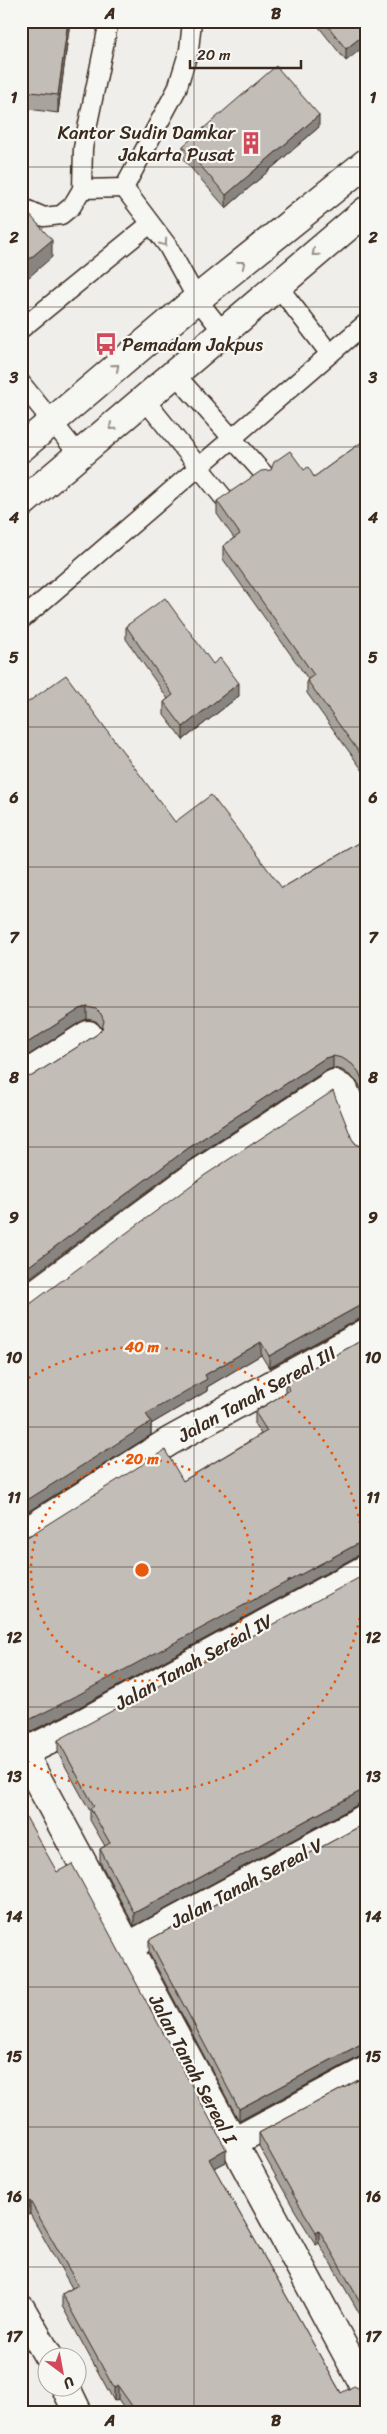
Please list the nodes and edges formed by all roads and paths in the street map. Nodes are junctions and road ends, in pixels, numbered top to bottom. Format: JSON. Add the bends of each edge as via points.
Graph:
{"nodes":[{"id":1,"x":109,"y":21,"type":"edge"},
{"id":2,"x":192,"y":21,"type":"edge"},
{"id":3,"x":366,"y":163,"type":"edge"},
{"id":4,"x":124,"y":188,"type":"junction"},
{"id":5,"x":82,"y":190,"type":"junction"},
{"id":6,"x":321,"y":198,"type":"junction"},
{"id":7,"x":21,"y":207,"type":"edge"},
{"id":8,"x":356,"y":219,"type":"edge"},
{"id":9,"x":150,"y":224,"type":"junction"},
{"id":10,"x":277,"y":286,"type":"junction"},
{"id":11,"x":198,"y":299,"type":"junction"},
{"id":12,"x":366,"y":323,"type":"edge"},
{"id":13,"x":21,"y":329,"type":"edge"},
{"id":14,"x":223,"y":332,"type":"junction"},
{"id":15,"x":330,"y":354,"type":"junction"},
{"id":16,"x":174,"y":373,"type":"junction"},
{"id":17,"x":21,"y":384,"type":"edge"},
{"id":18,"x":144,"y":399,"type":"junction"},
{"id":19,"x":52,"y":421,"type":"junction"},
{"id":20,"x":232,"y":438,"type":"junction"},
{"id":21,"x":21,"y":448,"type":"edge"},
{"id":22,"x":79,"y":455,"type":"junction"},
{"id":23,"x":199,"y":467,"type":"junction"},
{"id":24,"x":264,"y":474,"type":"edge"},
{"id":25,"x":223,"y":497,"type":"edge"},
{"id":26,"x":21,"y":504,"type":"edge"},
{"id":27,"x":21,"y":620,"type":"edge"},
{"id":28,"x":88,"y":1035,"type":"dead end"},
{"id":29,"x":22,"y":1075,"type":"edge"},
{"id":30,"x":366,"y":1145,"type":"edge"},
{"id":31,"x":21,"y":1304,"type":"edge"},
{"id":32,"x":366,"y":1333,"type":"edge"},
{"id":33,"x":21,"y":1535,"type":"edge"},
{"id":34,"x":366,"y":1568,"type":"edge"},
{"id":35,"x":22,"y":1752,"type":"edge"},
{"id":36,"x":366,"y":1818,"type":"edge"},
{"id":37,"x":127,"y":1947,"type":"junction"},
{"id":38,"x":366,"y":2071,"type":"edge"},
{"id":39,"x":232,"y":2142,"type":"junction"},
{"id":40,"x":21,"y":2309,"type":"edge"},
{"id":41,"x":42,"y":2346,"type":"edge"},
{"id":42,"x":366,"y":2389,"type":"edge"},
{"id":43,"x":70,"y":2396,"type":"edge"},
{"id":44,"x":33,"y":2409,"type":"dead end"},
{"id":45,"x":27,"y":2413,"type":"edge"},
{"id":46,"x":78,"y":2413,"type":"edge"}],
"edges":[{"from":1,"to":5,"type":"lane","via":[[83,148]]},
{"from":2,"to":4,"type":"lane","via":[[189,50],[177,89]]},
{"from":3,"to":6,"type":"street"},
{"from":4,"to":5,"type":"lane"},
{"from":4,"to":9,"type":"lane"},
{"from":5,"to":7,"type":"lane","via":[[72,206],[61,215],[44,217]]},
{"from":6,"to":8,"type":"street"},
{"from":11,"to":6,"type":"street","one_way":true},
{"from":8,"to":10,"type":"street","one_way":true},
{"from":9,"to":11,"type":"lane","one_way":true,"via":[[167,245]]},
{"from":9,"to":13,"type":"lane"},
{"from":10,"to":14,"type":"street"},
{"from":10,"to":15,"type":"lane"},
{"from":11,"to":14,"type":"lane"},
{"from":19,"to":11,"type":"street","one_way":true},
{"from":12,"to":15,"type":"lane"},
{"from":14,"to":16,"type":"street"},
{"from":15,"to":20,"type":"lane"},
{"from":16,"to":18,"type":"street"},
{"from":16,"to":20,"type":"lane"},
{"from":17,"to":19,"type":"lane"},
{"from":18,"to":22,"type":"street","one_way":true},
{"from":18,"to":23,"type":"lane"},
{"from":19,"to":21,"type":"street"},
{"from":19,"to":22,"type":"lane"},
{"from":20,"to":23,"type":"lane"},
{"from":20,"to":24,"type":"lane"},
{"from":22,"to":26,"type":"street"},
{"from":23,"to":25,"type":"lane"},
{"from":23,"to":27,"type":"lane"},
{"from":28,"to":29,"type":"street"},
{"from":30,"to":31,"type":"street","via":[[344,1090],[334,1084],[196,1175]]},
{"from":32,"to":33,"type":"street","name":"Jalan Tanah Sereal III","via":[[170,1441]]},
{"from":34,"to":35,"type":"street","name":"Jalan Tanah Sereal IV","via":[[70,1730]]},
{"from":35,"to":37,"type":"street","name":"Jalan Tanah Sereal I"},
{"from":36,"to":37,"type":"street","name":"Jalan Tanah Sereal V"},
{"from":37,"to":39,"type":"street","name":"Jalan Tanah Sereal I"},
{"from":38,"to":39,"type":"street"},
{"from":39,"to":42,"type":"street","name":"Jalan Tanah Sereal I"},
{"from":40,"to":41,"type":"street"},
{"from":43,"to":46,"type":"street"},
{"from":44,"to":45,"type":"path"}]}
